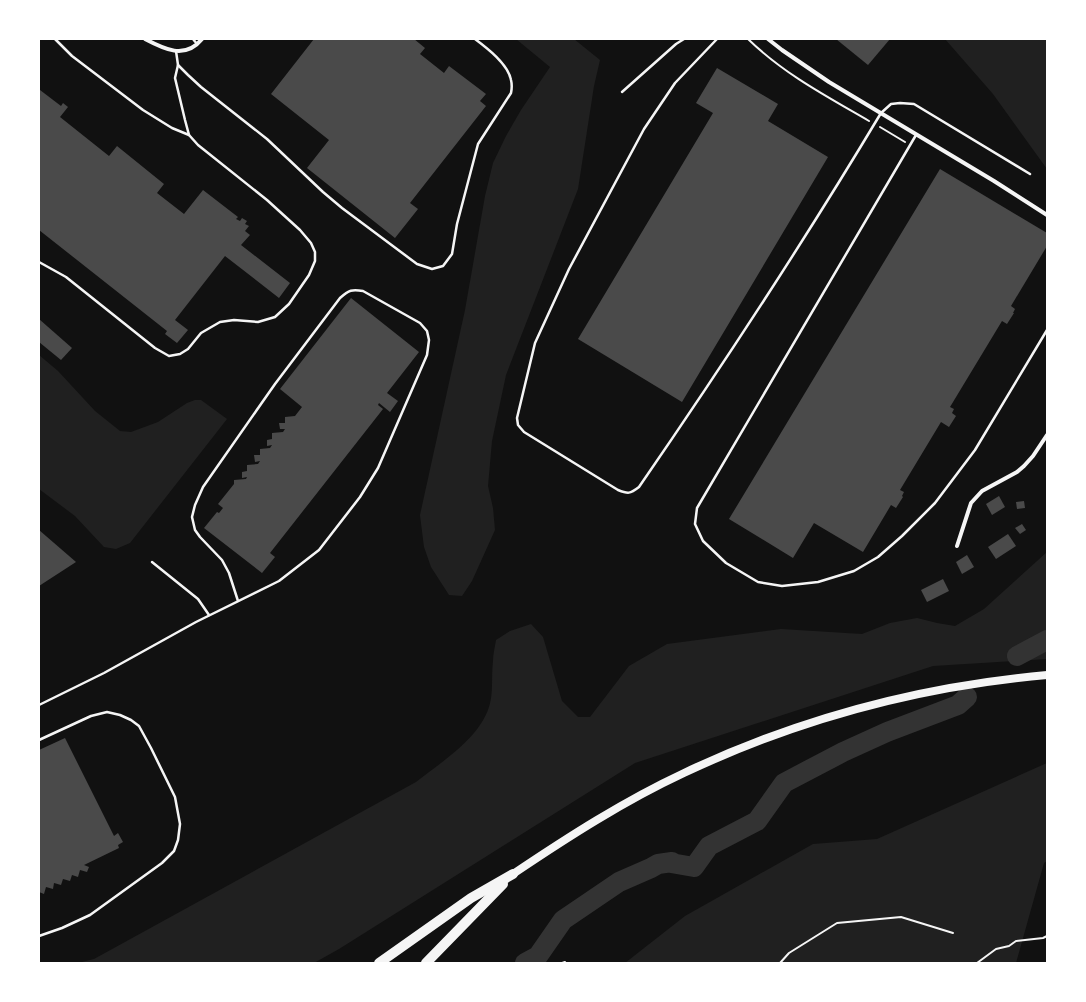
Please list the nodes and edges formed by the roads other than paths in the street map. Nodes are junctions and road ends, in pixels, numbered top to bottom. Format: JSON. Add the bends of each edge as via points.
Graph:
{"nodes":[{"id":1,"x":55,"y":39,"type":"edge"},
{"id":2,"x":145,"y":39,"type":"edge"},
{"id":3,"x":193,"y":39,"type":"edge"},
{"id":4,"x":202,"y":39,"type":"edge"},
{"id":5,"x":475,"y":39,"type":"edge"},
{"id":6,"x":684,"y":39,"type":"edge"},
{"id":7,"x":709,"y":39,"type":"edge"},
{"id":8,"x":768,"y":39,"type":"edge"},
{"id":9,"x":715,"y":40,"type":"edge"},
{"id":10,"x":197,"y":44,"type":"junction"},
{"id":11,"x":176,"y":51,"type":"junction"},
{"id":12,"x":178,"y":65,"type":"junction"},
{"id":13,"x":622,"y":92,"type":"dead end"},
{"id":14,"x":881,"y":113,"type":"junction"},
{"id":15,"x":189,"y":135,"type":"junction"},
{"id":16,"x":916,"y":135,"type":"junction"},
{"id":17,"x":1030,"y":174,"type":"dead end"},
{"id":18,"x":1047,"y":215,"type":"edge"},
{"id":19,"x":39,"y":262,"type":"edge"},
{"id":20,"x":1047,"y":330,"type":"edge"},
{"id":21,"x":1047,"y":435,"type":"edge"},
{"id":22,"x":957,"y":546,"type":"dead end"},
{"id":23,"x":152,"y":562,"type":"dead end"},
{"id":24,"x":238,"y":601,"type":"junction"},
{"id":25,"x":209,"y":615,"type":"junction"},
{"id":26,"x":1047,"y":675,"type":"edge"},
{"id":27,"x":39,"y":705,"type":"edge"},
{"id":28,"x":39,"y":740,"type":"edge"},
{"id":29,"x":513,"y":874,"type":"junction"},
{"id":30,"x":39,"y":936,"type":"edge"},
{"id":31,"x":379,"y":963,"type":"edge"},
{"id":32,"x":426,"y":963,"type":"edge"}],
"edges":[{"from":1,"to":15,"type":"lane","via":[[72,56],[143,110]]},
{"from":2,"to":11,"type":"street","via":[[160,47]]},
{"from":3,"to":10,"type":"lane"},
{"from":4,"to":10,"type":"street"},
{"from":5,"to":12,"type":"lane","via":[[504,66],[511,78],[511,93],[478,144],[452,254],[443,266],[432,269],[417,264],[342,208],[267,139],[201,87]]},
{"from":6,"to":13,"type":"lane"},
{"from":7,"to":9,"type":"lane"},
{"from":8,"to":14,"type":"street","via":[[829,82]]},
{"from":9,"to":14,"type":"lane","via":[[675,83],[644,129],[569,269],[535,343],[517,418],[518,425],[524,432],[618,490],[627,493],[639,487],[821,212]]},
{"from":10,"to":11,"type":"street","via":[[189,50]]},
{"from":11,"to":12,"type":"lane"},
{"from":12,"to":15,"type":"lane","via":[[176,78]]},
{"from":14,"to":16,"type":"street"},
{"from":14,"to":17,"type":"lane","via":[[891,104],[914,104]]},
{"from":15,"to":19,"type":"lane","via":[[267,200],[311,242],[315,261],[309,275],[289,304],[275,317],[258,322],[220,322],[201,333],[188,349],[169,356],[155,348],[66,277]]},
{"from":16,"to":18,"type":"street"},
{"from":16,"to":20,"type":"lane","via":[[697,508],[695,524],[703,541],[726,563],[758,582],[782,586],[818,582],[854,571],[878,557],[935,503],[975,450]]},
{"from":21,"to":22,"type":"street","via":[[1024,466],[982,492],[971,503]]},
{"from":23,"to":25,"type":"lane","via":[[198,599]]},
{"from":24,"to":24,"type":"lane","via":[[222,560],[195,530],[192,517],[195,506],[203,487],[275,384],[340,298],[346,292],[363,291],[420,323],[430,340],[427,355],[378,468],[360,497],[319,550],[279,581]]},
{"from":24,"to":25,"type":"lane"},
{"from":25,"to":27,"type":"lane","via":[[104,673]]},
{"from":26,"to":29,"type":"main road","via":[[920,693],[785,731],[721,756],[652,789],[568,838]]},
{"from":28,"to":30,"type":"lane","via":[[91,716],[107,712],[131,720],[139,726],[175,797],[180,824],[174,851],[162,863],[90,915]]},
{"from":29,"to":31,"type":"highway","via":[[471,898]]},
{"from":29,"to":32,"type":"highway"}]}
